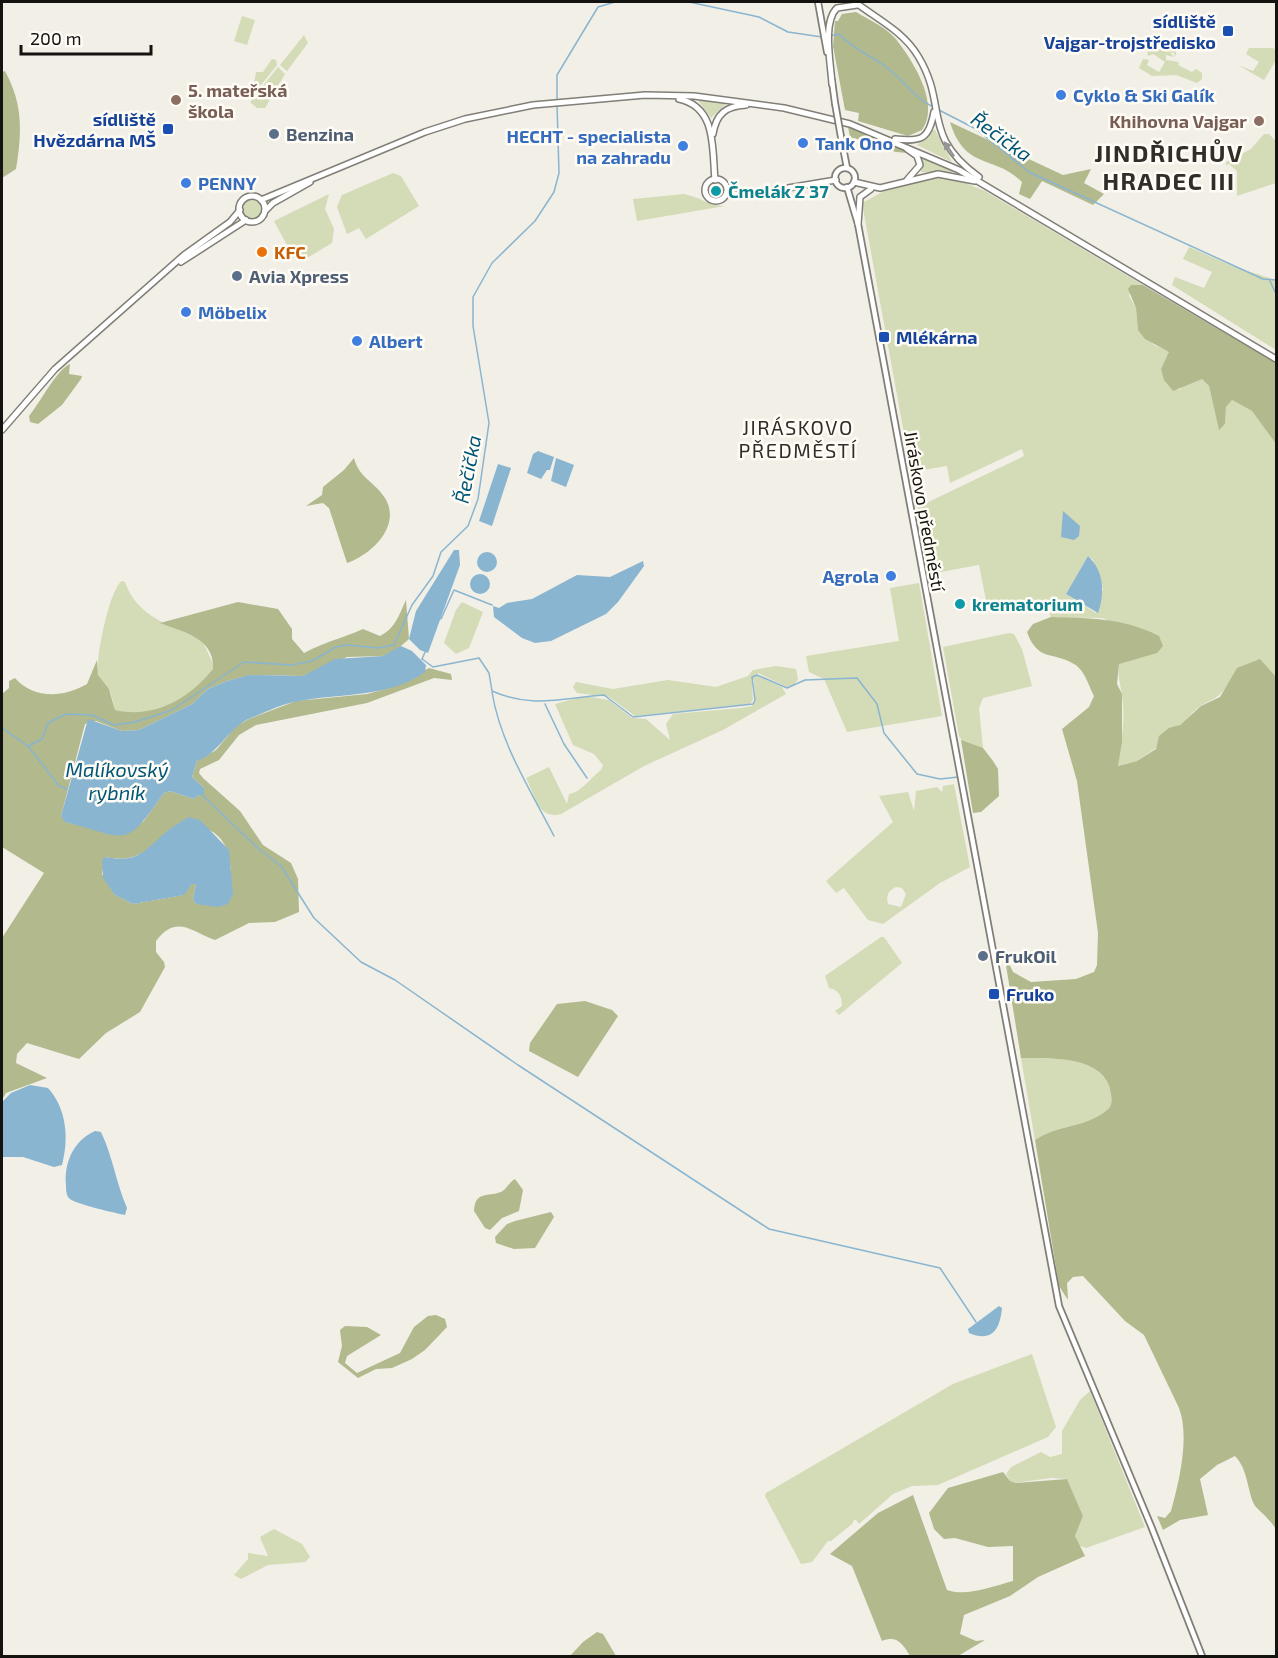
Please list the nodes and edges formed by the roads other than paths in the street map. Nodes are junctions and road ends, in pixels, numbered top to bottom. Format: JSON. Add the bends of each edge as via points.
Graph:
{"nodes":[{"id":1,"x":818,"y":2,"type":"edge"},
{"id":2,"x":849,"y":2,"type":"edge"},
{"id":3,"x":856,"y":3,"type":"edge"},
{"id":4,"x":832,"y":84,"type":"junction"},
{"id":5,"x":662,"y":95,"type":"junction"},
{"id":6,"x":760,"y":104,"type":"junction"},
{"id":7,"x":934,"y":110,"type":"junction"},
{"id":8,"x":712,"y":138,"type":"junction"},
{"id":9,"x":887,"y":138,"type":"junction"},
{"id":10,"x":898,"y":142,"type":"junction"},
{"id":11,"x":847,"y":168,"type":"junction"},
{"id":12,"x":322,"y":175,"type":"junction"},
{"id":13,"x":715,"y":180,"type":"junction"},
{"id":14,"x":836,"y":180,"type":"junction"},
{"id":15,"x":906,"y":181,"type":"junction"},
{"id":16,"x":854,"y":183,"type":"junction"},
{"id":17,"x":987,"y":185,"type":"junction"},
{"id":18,"x":847,"y":187,"type":"junction"},
{"id":19,"x":873,"y":188,"type":"junction"},
{"id":20,"x":727,"y":193,"type":"junction"},
{"id":21,"x":261,"y":200,"type":"junction"},
{"id":22,"x":240,"y":210,"type":"junction"},
{"id":23,"x":264,"y":213,"type":"junction"},
{"id":24,"x":246,"y":220,"type":"junction"},
{"id":25,"x":858,"y":224,"type":"junction"},
{"id":26,"x":167,"y":271,"type":"junction"},
{"id":27,"x":1276,"y":358,"type":"edge"},
{"id":28,"x":2,"y":430,"type":"edge"},
{"id":29,"x":1202,"y":1656,"type":"edge"}],
"edges":[{"from":1,"to":4,"type":"main road"},
{"from":2,"to":3,"type":"main road"},
{"from":3,"to":4,"type":"main road","via":[[837,8],[830,18]]},
{"from":3,"to":7,"type":"main road","via":[[894,29],[917,55],[929,80]]},
{"from":4,"to":11,"type":"main road","bridge":true},
{"from":5,"to":6,"type":"main road"},
{"from":5,"to":8,"type":"main road","via":[[699,108]]},
{"from":5,"to":12,"type":"main road","via":[[552,102],[465,119]]},
{"from":6,"to":8,"type":"main road","via":[[736,105],[723,111],[716,120]]},
{"from":6,"to":9,"type":"main road","via":[[811,113]]},
{"from":7,"to":9,"type":"main road","via":[[930,128],[923,137]]},
{"from":17,"to":7,"type":"main road","one_way":true,"via":[[951,153]]},
{"from":8,"to":13,"type":"main road"},
{"from":9,"to":10,"type":"main road"},
{"from":10,"to":15,"type":"main road","via":[[920,162]]},
{"from":10,"to":17,"type":"main road"},
{"from":11,"to":14,"type":"main road","via":[[838,171]]},
{"from":11,"to":16,"type":"main road","via":[[854,175]]},
{"from":12,"to":21,"type":"main road"},
{"from":12,"to":23,"type":"main road","via":[[273,203]]},
{"from":13,"to":20,"type":"main road","via":[[725,184]]},
{"from":13,"to":20,"type":"main road","via":[[706,187],[707,197],[716,201]]},
{"from":14,"to":18,"type":"main road","via":[[841,187]]},
{"from":14,"to":20,"type":"main road","via":[[759,193]]},
{"from":15,"to":17,"type":"main road","via":[[943,174]]},
{"from":15,"to":19,"type":"main road"},
{"from":16,"to":18,"type":"main road"},
{"from":16,"to":19,"type":"main road"},
{"from":17,"to":27,"type":"main road"},
{"from":18,"to":25,"type":"main road","name":"Jiráskovo předměstí"},
{"from":19,"to":25,"type":"main road","via":[[860,197]]},
{"from":21,"to":22,"type":"main road","via":[[246,198]]},
{"from":21,"to":23,"type":"main road"},
{"from":22,"to":24,"type":"main road"},
{"from":22,"to":26,"type":"main road"},
{"from":23,"to":24,"type":"main road","via":[[257,220]]},
{"from":24,"to":26,"type":"main road"},
{"from":25,"to":29,"type":"main road","name":"Jiráskovo předměstí","via":[[1059,1306]]},
{"from":26,"to":28,"type":"main road","via":[[55,369]]}]}
